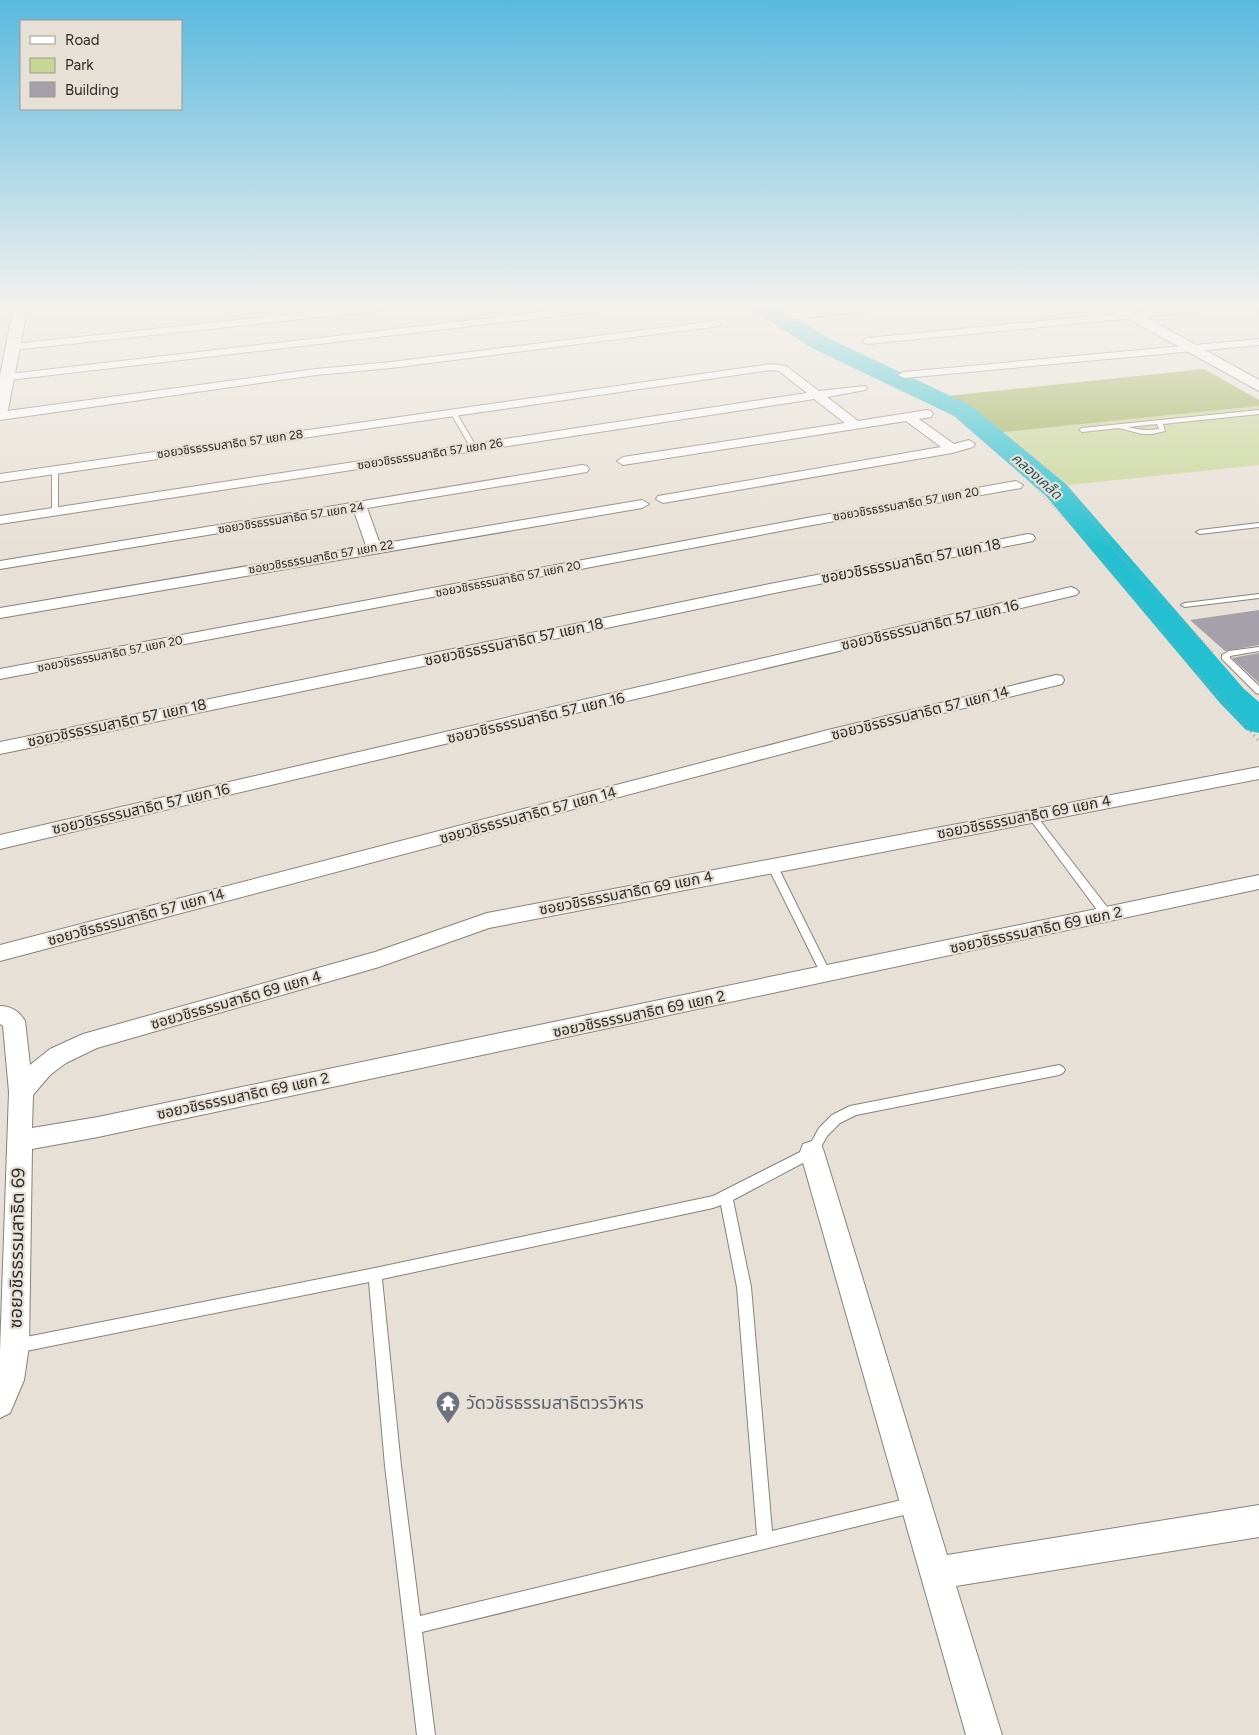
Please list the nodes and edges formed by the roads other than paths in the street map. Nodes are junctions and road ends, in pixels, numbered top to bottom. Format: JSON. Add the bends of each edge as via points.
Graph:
{"nodes":[{"id":1,"x":7,"y":385,"type":"edge"},
{"id":2,"x":223,"y":385,"type":"edge"},
{"id":3,"x":642,"y":385,"type":"edge"},
{"id":4,"x":803,"y":385,"type":"edge"},
{"id":5,"x":861,"y":388,"type":"dead end"},
{"id":6,"x":816,"y":395,"type":"junction"},
{"id":7,"x":0,"y":410,"type":"edge"},
{"id":8,"x":453,"y":412,"type":"junction"},
{"id":9,"x":1259,"y":412,"type":"edge"},
{"id":10,"x":927,"y":414,"type":"dead end"},
{"id":11,"x":0,"y":416,"type":"edge"},
{"id":12,"x":910,"y":418,"type":"junction"},
{"id":13,"x":1158,"y":422,"type":"junction"},
{"id":14,"x":857,"y":426,"type":"junction"},
{"id":15,"x":1118,"y":426,"type":"junction"},
{"id":16,"x":1082,"y":430,"type":"dead end"},
{"id":17,"x":969,"y":444,"type":"dead end"},
{"id":18,"x":474,"y":448,"type":"junction"},
{"id":19,"x":952,"y":449,"type":"junction"},
{"id":20,"x":623,"y":461,"type":"dead end"},
{"id":21,"x":582,"y":468,"type":"dead end"},
{"id":22,"x":55,"y":470,"type":"junction"},
{"id":23,"x":0,"y":478,"type":"edge"},
{"id":24,"x":1016,"y":485,"type":"dead end"},
{"id":25,"x":663,"y":499,"type":"dead end"},
{"id":26,"x":642,"y":504,"type":"dead end"},
{"id":27,"x":360,"y":507,"type":"junction"},
{"id":28,"x":56,"y":512,"type":"junction"},
{"id":29,"x":0,"y":520,"type":"edge"},
{"id":30,"x":1259,"y":525,"type":"edge"},
{"id":31,"x":1200,"y":532,"type":"dead end"},
{"id":32,"x":1028,"y":538,"type":"dead end"},
{"id":33,"x":374,"y":548,"type":"junction"},
{"id":34,"x":0,"y":565,"type":"edge"},
{"id":35,"x":1072,"y":592,"type":"dead end"},
{"id":36,"x":1259,"y":596,"type":"edge"},
{"id":37,"x":1185,"y":605,"type":"dead end"},
{"id":38,"x":0,"y":613,"type":"edge"},
{"id":39,"x":1259,"y":648,"type":"edge"},
{"id":40,"x":0,"y":674,"type":"edge"},
{"id":41,"x":1056,"y":680,"type":"dead end"},
{"id":42,"x":1259,"y":691,"type":"edge"},
{"id":43,"x":0,"y":748,"type":"edge"},
{"id":44,"x":1259,"y":773,"type":"edge"},
{"id":45,"x":1032,"y":816,"type":"junction"},
{"id":46,"x":0,"y":842,"type":"edge"},
{"id":47,"x":772,"y":865,"type":"junction"},
{"id":48,"x":1259,"y":882,"type":"edge"},
{"id":49,"x":1107,"y":915,"type":"junction"},
{"id":50,"x":0,"y":953,"type":"edge"},
{"id":51,"x":826,"y":974,"type":"junction"},
{"id":52,"x":0,"y":1015,"type":"edge"},
{"id":53,"x":1059,"y":1070,"type":"dead end"},
{"id":54,"x":21,"y":1092,"type":"junction"},
{"id":55,"x":19,"y":1141,"type":"junction"},
{"id":56,"x":812,"y":1152,"type":"junction"},
{"id":57,"x":726,"y":1198,"type":"junction"},
{"id":58,"x":375,"y":1274,"type":"junction"},
{"id":59,"x":15,"y":1346,"type":"junction"},
{"id":60,"x":3,"y":1389,"type":"edge"},
{"id":61,"x":917,"y":1504,"type":"junction"},
{"id":62,"x":1259,"y":1520,"type":"edge"},
{"id":63,"x":765,"y":1542,"type":"junction"},
{"id":64,"x":937,"y":1573,"type":"junction"},
{"id":65,"x":414,"y":1626,"type":"junction"},
{"id":66,"x":426,"y":1735,"type":"edge"},
{"id":67,"x":984,"y":1735,"type":"edge"}],
"edges":[{"from":1,"to":7,"type":"street"},
{"from":2,"to":11,"type":"street"},
{"from":3,"to":8,"type":"street","name":"ซอยวชิรธรรมสาธิต 57 แยก 28"},
{"from":4,"to":6,"type":"street","name":"ซอยวชิรธรรมสาธิต 57 แยก 28"},
{"from":5,"to":6,"type":"street","name":"ซอยวชิรธรรมสาธิต 57 แยก 26"},
{"from":6,"to":14,"type":"street","name":"ซอยวชิรธรรมสาธิต 57 แยก 28"},
{"from":6,"to":18,"type":"street","name":"ซอยวชิรธรรมสาธิต 57 แยก 26"},
{"from":8,"to":18,"type":"lane"},
{"from":8,"to":22,"type":"street","name":"ซอยวชิรธรรมสาธิต 57 แยก 28"},
{"from":9,"to":13,"type":"lane"},
{"from":10,"to":12,"type":"street"},
{"from":12,"to":14,"type":"street"},
{"from":12,"to":19,"type":"street"},
{"from":13,"to":15,"type":"lane"},
{"from":13,"to":15,"type":"lane","via":[[1163,430],[1156,433],[1142,433]]},
{"from":14,"to":20,"type":"street"},
{"from":15,"to":16,"type":"lane"},
{"from":17,"to":19,"type":"street"},
{"from":18,"to":28,"type":"street","name":"ซอยวชิรธรรมสาธิต 57 แยก 26"},
{"from":19,"to":25,"type":"street"},
{"from":21,"to":27,"type":"street","name":"ซอยวชิรธรรมสาธิต 57 แยก 24"},
{"from":22,"to":23,"type":"street","name":"ซอยวชิรธรรมสาธิต 57 แยก 28"},
{"from":22,"to":28,"type":"lane"},
{"from":24,"to":40,"type":"street","name":"ซอยวชิรธรรมสาธิต 57 แยก 20"},
{"from":26,"to":33,"type":"street","name":"ซอยวชิรธรรมสาธิต 57 แยก 22"},
{"from":27,"to":33,"type":"street"},
{"from":27,"to":34,"type":"street","name":"ซอยวชิรธรรมสาธิต 57 แยก 24"},
{"from":28,"to":29,"type":"street","name":"ซอยวชิรธรรมสาธิต 57 แยก 26"},
{"from":30,"to":31,"type":"lane"},
{"from":32,"to":43,"type":"street","name":"ซอยวชิรธรรมสาธิต 57 แยก 18"},
{"from":33,"to":38,"type":"street","name":"ซอยวชิรธรรมสาธิต 57 แยก 22"},
{"from":35,"to":46,"type":"street","name":"ซอยวชิรธรรมสาธิต 57 แยก 16"},
{"from":36,"to":37,"type":"lane"},
{"from":39,"to":42,"type":"lane","via":[[1229,652],[1226,658]]},
{"from":41,"to":50,"type":"street","name":"ซอยวชิรธรรมสาธิต 57 แยก 14","via":[[834,734]]},
{"from":44,"to":45,"type":"street","name":"ซอยวชิรธรรมสาธิต 69 แยก 4"},
{"from":45,"to":47,"type":"street","name":"ซอยวชิรธรรมสาธิต 69 แยก 4"},
{"from":45,"to":49,"type":"lane"},
{"from":47,"to":51,"type":"lane"},
{"from":47,"to":54,"type":"street","name":"ซอยวชิรธรรมสาธิต 69 แยก 4","via":[[487,921],[379,959],[91,1041],[58,1056],[42,1068]]},
{"from":48,"to":49,"type":"street","name":"ซอยวชิรธรรมสาธิต 69 แยก 2"},
{"from":49,"to":51,"type":"street","name":"ซอยวชิรธรรมสาธิต 69 แยก 2"},
{"from":51,"to":55,"type":"street","name":"ซอยวชิรธรรมสาธิต 69 แยก 2"},
{"from":52,"to":54,"type":"street","name":"ซอยวชิรธรรมสาธิต 69","via":[[14,1022]]},
{"from":53,"to":56,"type":"lane","via":[[854,1110],[836,1119],[823,1132]]},
{"from":54,"to":55,"type":"street","name":"ซอยวชิรธรรมสาธิต 69"},
{"from":55,"to":59,"type":"street","name":"ซอยวชิรธรรมสาธิต 69"},
{"from":56,"to":57,"type":"lane"},
{"from":56,"to":61,"type":"street"},
{"from":57,"to":58,"type":"lane"},
{"from":57,"to":63,"type":"lane","via":[[744,1287]]},
{"from":58,"to":59,"type":"lane"},
{"from":58,"to":65,"type":"lane","via":[[393,1466]]},
{"from":59,"to":60,"type":"street","name":"ซอยวชิรธรรมสาธิต 69"},
{"from":61,"to":63,"type":"lane"},
{"from":61,"to":64,"type":"street"},
{"from":62,"to":64,"type":"street"},
{"from":63,"to":65,"type":"lane"},
{"from":64,"to":67,"type":"street"},
{"from":65,"to":66,"type":"lane"}]}
